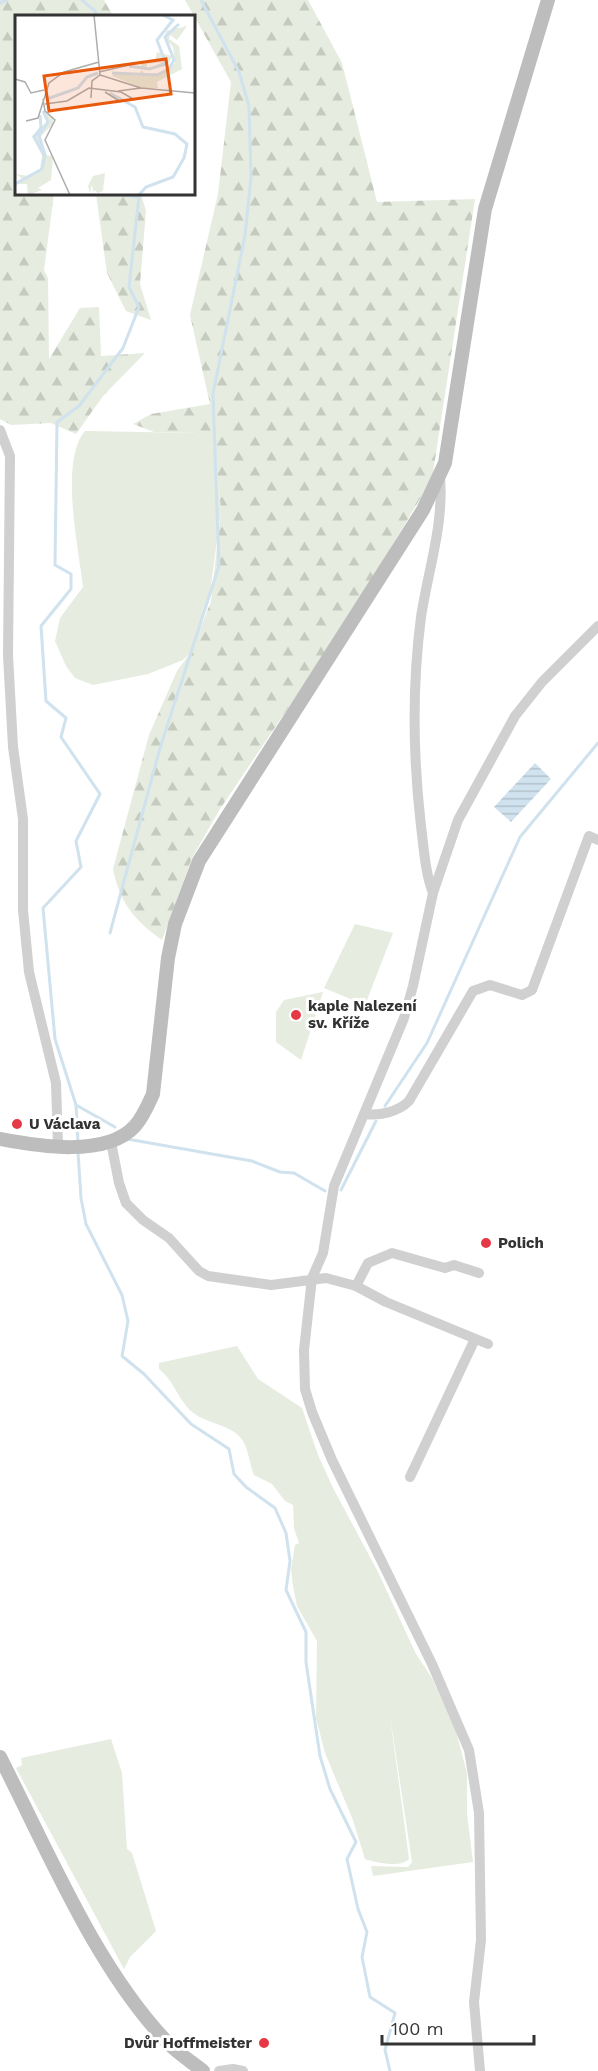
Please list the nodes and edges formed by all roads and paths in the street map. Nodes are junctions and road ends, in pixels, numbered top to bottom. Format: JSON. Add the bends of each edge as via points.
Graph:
{"nodes":[{"id":1,"x":548,"y":0,"type":"edge"},
{"id":2,"x":0,"y":430,"type":"edge"},
{"id":3,"x":440,"y":478,"type":"junction"},
{"id":4,"x":598,"y":626,"type":"edge"},
{"id":5,"x":598,"y":840,"type":"edge"},
{"id":6,"x":433,"y":893,"type":"junction"},
{"id":7,"x":365,"y":1114,"type":"junction"},
{"id":8,"x":0,"y":1139,"type":"edge"},
{"id":9,"x":106,"y":1143,"type":"junction"},
{"id":10,"x":62,"y":1146,"type":"junction"},
{"id":11,"x":479,"y":1273,"type":"dead end"},
{"id":12,"x":312,"y":1278,"type":"junction"},
{"id":13,"x":356,"y":1286,"type":"junction"},
{"id":14,"x":475,"y":1339,"type":"junction"},
{"id":15,"x":488,"y":1344,"type":"dead end"},
{"id":16,"x":410,"y":1477,"type":"dead end"},
{"id":17,"x":0,"y":1757,"type":"edge"},
{"id":18,"x":203,"y":2071,"type":"edge"},
{"id":19,"x":219,"y":2071,"type":"edge"},
{"id":20,"x":243,"y":2071,"type":"edge"},
{"id":21,"x":480,"y":2071,"type":"edge"}],
"edges":[{"from":1,"to":3,"type":"street","via":[[485,209],[451,439]]},
{"from":2,"to":10,"type":"street","via":[[10,456],[8,655],[13,747],[23,819],[28,972],[56,1083]]},
{"from":3,"to":6,"type":"street","via":[[442,501],[421,618],[415,684],[416,787],[427,878]]},
{"from":3,"to":9,"type":"street","via":[[199,861],[173,935],[153,1094],[133,1128]]},
{"from":4,"to":6,"type":"street","via":[[542,682],[516,716],[458,820]]},
{"from":5,"to":7,"type":"street","via":[[589,836],[532,990],[522,994],[490,985],[473,991],[409,1101],[375,1116]]},
{"from":6,"to":7,"type":"street","via":[[410,997]]},
{"from":7,"to":12,"type":"street","via":[[334,1186],[323,1253]]},
{"from":8,"to":10,"type":"street"},
{"from":9,"to":10,"type":"street"},
{"from":9,"to":12,"type":"street","via":[[126,1203],[169,1238],[199,1271],[222,1279],[272,1285]]},
{"from":11,"to":13,"type":"street","via":[[392,1254],[368,1263]]},
{"from":12,"to":13,"type":"street"},
{"from":12,"to":21,"type":"street","via":[[303,1369],[312,1412],[469,1750],[479,1813],[481,1940],[474,2002]]},
{"from":13,"to":14,"type":"street"},
{"from":14,"to":15,"type":"street"},
{"from":14,"to":16,"type":"street"},
{"from":17,"to":18,"type":"street","via":[[69,1892],[130,1998],[169,2044]]},
{"from":19,"to":20,"type":"street"}]}
